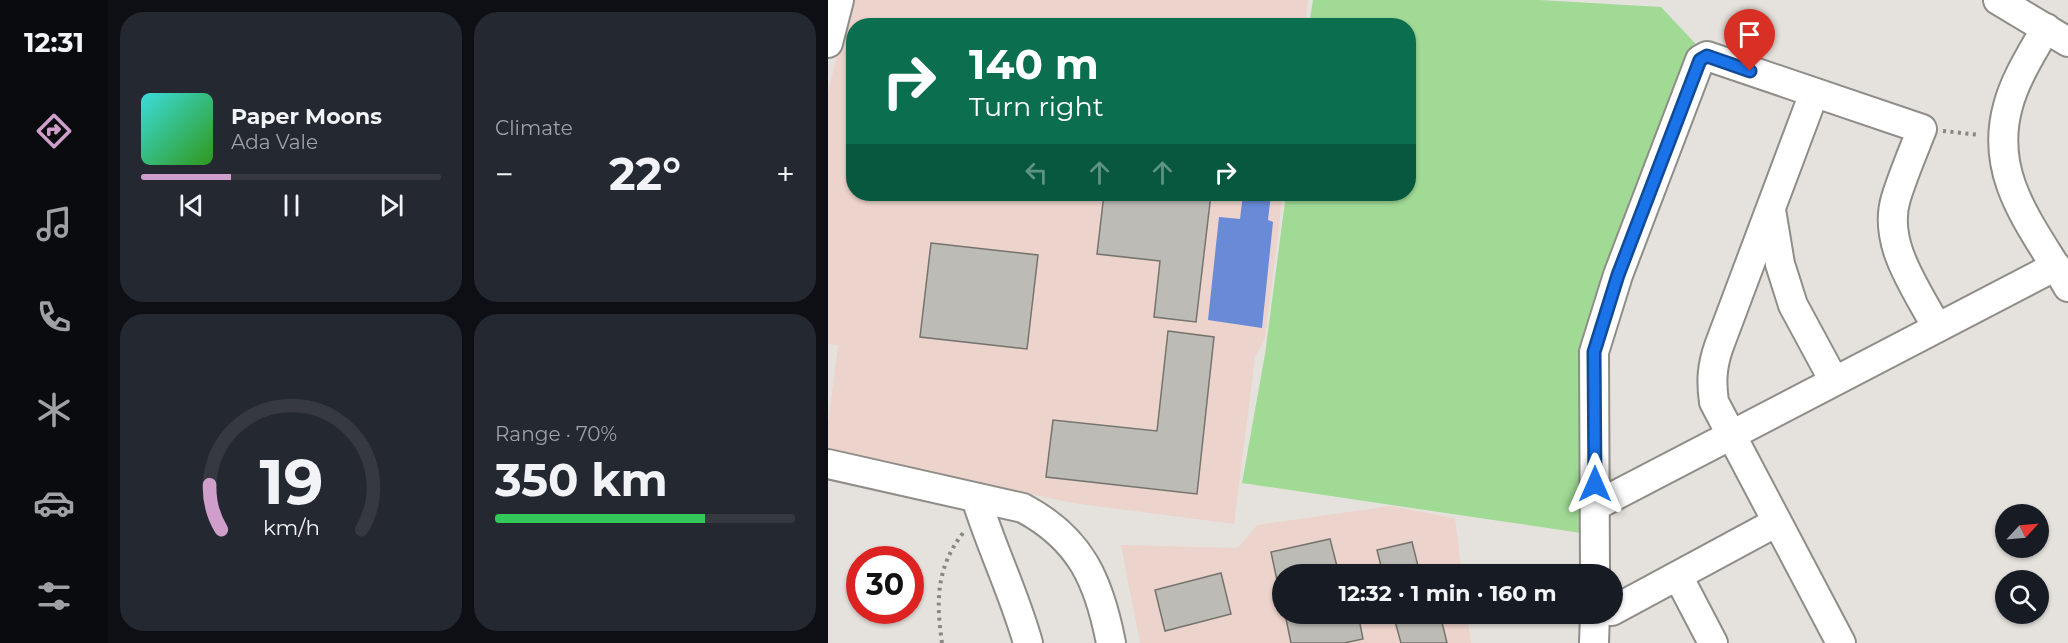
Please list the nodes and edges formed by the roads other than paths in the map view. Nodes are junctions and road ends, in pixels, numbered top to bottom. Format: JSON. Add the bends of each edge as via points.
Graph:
{"nodes":[{"id":1,"x":839,"y":0,"type":"edge"},
{"id":2,"x":1998,"y":0,"type":"edge"},
{"id":3,"x":2057,"y":35,"type":"edge"},
{"id":4,"x":828,"y":43,"type":"edge"},
{"id":5,"x":1814,"y":93,"type":"junction"},
{"id":6,"x":1771,"y":208,"type":"junction"},
{"id":7,"x":2062,"y":276,"type":"edge"},
{"id":8,"x":1936,"y":326,"type":"junction"},
{"id":9,"x":1834,"y":381,"type":"junction"},
{"id":10,"x":1732,"y":437,"type":"junction"},
{"id":11,"x":828,"y":464,"type":"edge"},
{"id":12,"x":978,"y":504,"type":"junction"},
{"id":13,"x":1595,"y":506,"type":"junction"},
{"id":14,"x":1777,"y":522,"type":"junction"},
{"id":15,"x":1595,"y":564,"type":"edge"},
{"id":16,"x":1678,"y":576,"type":"junction"},
{"id":17,"x":1623,"y":607,"type":"edge"},
{"id":18,"x":1028,"y":643,"type":"edge"},
{"id":19,"x":1111,"y":643,"type":"edge"},
{"id":20,"x":1713,"y":643,"type":"edge"},
{"id":21,"x":1841,"y":643,"type":"edge"}],
"edges":[{"from":1,"to":4,"type":"street"},
{"from":2,"to":3,"type":"street"},
{"from":3,"to":7,"type":"street","via":[[2020,75],[2008,105],[2002,137],[2007,177]]},
{"from":5,"to":6,"type":"street"},
{"from":5,"to":8,"type":"street","via":[[1922,129],[1895,200],[1894,237],[1898,254]]},
{"from":5,"to":13,"type":"street","via":[[1707,56],[1700,60],[1618,275],[1594,352]]},
{"from":6,"to":9,"type":"street","via":[[1780,264],[1793,305]]},
{"from":6,"to":10,"type":"street","via":[[1713,362],[1714,402]]},
{"from":7,"to":8,"type":"street"},
{"from":8,"to":9,"type":"street"},
{"from":9,"to":10,"type":"street"},
{"from":10,"to":13,"type":"street"},
{"from":10,"to":14,"type":"street"},
{"from":11,"to":12,"type":"street"},
{"from":12,"to":18,"type":"street"},
{"from":12,"to":19,"type":"street","via":[[1023,508],[1046,520],[1071,546],[1103,603]]},
{"from":13,"to":15,"type":"street"},
{"from":14,"to":16,"type":"street"},
{"from":14,"to":21,"type":"street"},
{"from":16,"to":17,"type":"street"},
{"from":16,"to":20,"type":"street"}]}
